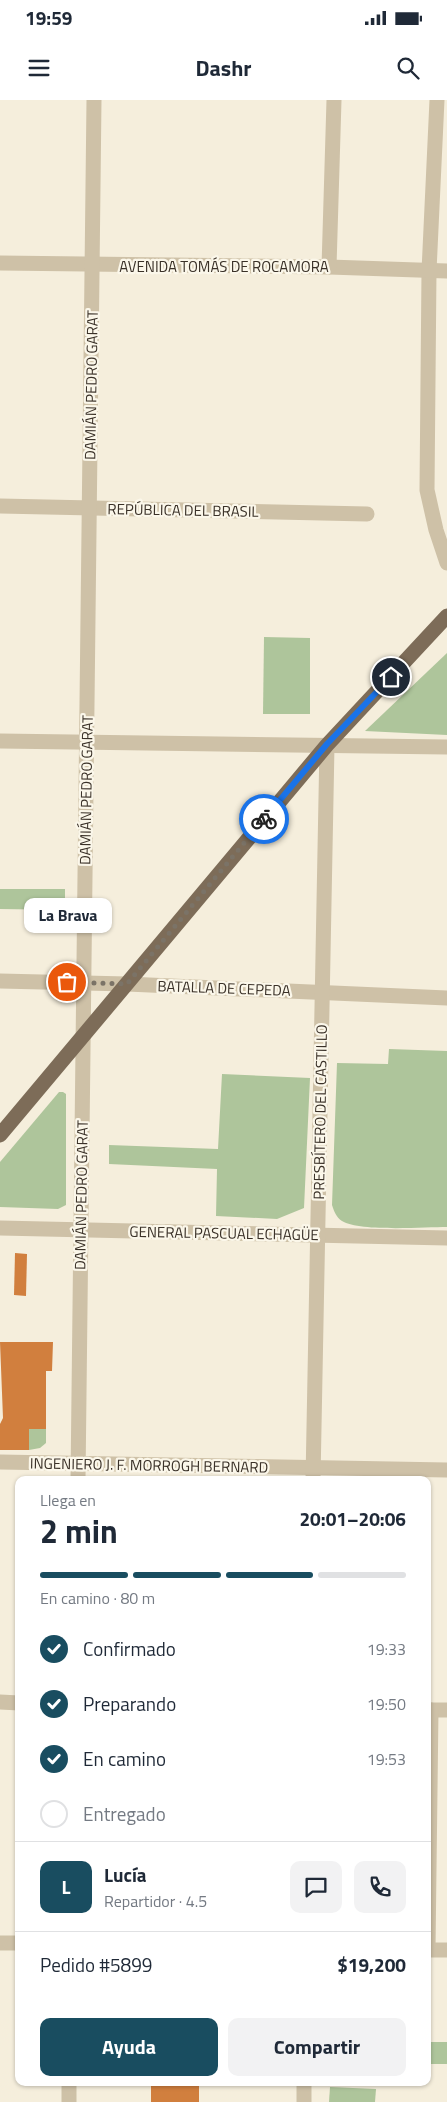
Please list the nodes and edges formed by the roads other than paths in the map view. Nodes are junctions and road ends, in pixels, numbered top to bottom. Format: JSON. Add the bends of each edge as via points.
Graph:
{"nodes":[{"id":1,"x":94,"y":100,"type":"edge"},
{"id":2,"x":334,"y":100,"type":"edge"},
{"id":3,"x":438,"y":100,"type":"edge"},
{"id":4,"x":0,"y":263,"type":"edge"},
{"id":5,"x":92,"y":265,"type":"junction"},
{"id":6,"x":329,"y":267,"type":"junction"},
{"id":7,"x":429,"y":271,"type":"junction"},
{"id":8,"x":447,"y":271,"type":"edge"},
{"id":9,"x":0,"y":506,"type":"edge"},
{"id":10,"x":89,"y":508,"type":"junction"},
{"id":11,"x":367,"y":514,"type":"dead end"},
{"id":12,"x":447,"y":564,"type":"edge"},
{"id":13,"x":447,"y":616,"type":"edge"},
{"id":14,"x":0,"y":740,"type":"edge"},
{"id":15,"x":87,"y":742,"type":"junction"},
{"id":16,"x":327,"y":744,"type":"junction"},
{"id":17,"x":447,"y":748,"type":"edge"},
{"id":18,"x":0,"y":981,"type":"edge"},
{"id":19,"x":84,"y":983,"type":"junction"},
{"id":20,"x":127,"y":984,"type":"junction"},
{"id":21,"x":322,"y":992,"type":"junction"},
{"id":22,"x":447,"y":998,"type":"edge"},
{"id":23,"x":83,"y":1037,"type":"junction"},
{"id":24,"x":0,"y":1135,"type":"edge"},
{"id":25,"x":0,"y":1228,"type":"edge"},
{"id":26,"x":81,"y":1230,"type":"junction"},
{"id":27,"x":317,"y":1235,"type":"junction"},
{"id":28,"x":447,"y":1238,"type":"edge"},
{"id":29,"x":0,"y":1462,"type":"edge"},
{"id":30,"x":78,"y":1463,"type":"junction"},
{"id":31,"x":447,"y":1470,"type":"edge"},
{"id":32,"x":313,"y":1474,"type":"edge"},
{"id":33,"x":78,"y":1476,"type":"edge"},
{"id":34,"x":0,"y":1702,"type":"edge"},
{"id":35,"x":15,"y":1703,"type":"edge"},
{"id":36,"x":431,"y":1710,"type":"edge"},
{"id":37,"x":447,"y":1710,"type":"edge"},
{"id":38,"x":0,"y":1943,"type":"edge"},
{"id":39,"x":15,"y":1943,"type":"edge"},
{"id":40,"x":431,"y":1950,"type":"edge"},
{"id":41,"x":447,"y":1950,"type":"edge"},
{"id":42,"x":69,"y":2086,"type":"edge"},
{"id":43,"x":304,"y":2086,"type":"edge"},
{"id":44,"x":69,"y":2102,"type":"edge"},
{"id":45,"x":304,"y":2102,"type":"edge"}],
"edges":[{"from":1,"to":5,"type":"street","name":"DAMIÁN PEDRO GARAT"},
{"from":2,"to":6,"type":"street"},
{"from":3,"to":7,"type":"street"},
{"from":4,"to":5,"type":"street","name":"AVENIDA TOMÁS DE ROCAMORA"},
{"from":5,"to":6,"type":"street","name":"AVENIDA TOMÁS DE ROCAMORA"},
{"from":5,"to":10,"type":"street","name":"DAMIÁN PEDRO GARAT"},
{"from":6,"to":7,"type":"street","name":"AVENIDA TOMÁS DE ROCAMORA"},
{"from":7,"to":8,"type":"street","name":"AVENIDA TOMÁS DE ROCAMORA"},
{"from":7,"to":12,"type":"street","via":[[427,490]]},
{"from":9,"to":10,"type":"street","name":"REPÚBLICA DEL BRASIL"},
{"from":10,"to":11,"type":"street","name":"REPÚBLICA DEL BRASIL"},
{"from":10,"to":15,"type":"street","name":"DAMIÁN PEDRO GARAT"},
{"from":13,"to":16,"type":"main road"},
{"from":14,"to":15,"type":"street"},
{"from":15,"to":16,"type":"street"},
{"from":15,"to":19,"type":"street","name":"DAMIÁN PEDRO GARAT"},
{"from":16,"to":17,"type":"street"},
{"from":16,"to":20,"type":"main road"},
{"from":16,"to":21,"type":"street","name":"PRESBÍTERO DEL CASTILLO"},
{"from":18,"to":19,"type":"street","name":"BATALLA DE CEPEDA"},
{"from":19,"to":20,"type":"street","name":"BATALLA DE CEPEDA"},
{"from":19,"to":23,"type":"street","name":"DAMIÁN PEDRO GARAT"},
{"from":20,"to":21,"type":"street","name":"BATALLA DE CEPEDA"},
{"from":20,"to":23,"type":"main road"},
{"from":21,"to":22,"type":"street","name":"BATALLA DE CEPEDA"},
{"from":21,"to":27,"type":"street","name":"PRESBÍTERO DEL CASTILLO"},
{"from":23,"to":24,"type":"main road"},
{"from":23,"to":26,"type":"street","name":"DAMIÁN PEDRO GARAT"},
{"from":25,"to":26,"type":"street","name":"GENERAL PASCUAL ECHAGÜE"},
{"from":26,"to":27,"type":"street","name":"GENERAL PASCUAL ECHAGÜE"},
{"from":26,"to":30,"type":"street","name":"DAMIÁN PEDRO GARAT"},
{"from":27,"to":28,"type":"street","name":"GENERAL PASCUAL ECHAGÜE"},
{"from":27,"to":32,"type":"street","name":"PRESBÍTERO DEL CASTILLO"},
{"from":29,"to":30,"type":"street","name":"INGENIERO J. F. MORROGH BERNARD"},
{"from":30,"to":32,"type":"street","name":"INGENIERO J. F. MORROGH BERNARD"},
{"from":30,"to":33,"type":"street","name":"DAMIÁN PEDRO GARAT"},
{"from":31,"to":32,"type":"street","name":"INGENIERO J. F. MORROGH BERNARD"},
{"from":34,"to":35,"type":"street"},
{"from":36,"to":37,"type":"street"},
{"from":38,"to":39,"type":"street"},
{"from":40,"to":41,"type":"street"},
{"from":42,"to":44,"type":"street"},
{"from":43,"to":45,"type":"street"}]}
